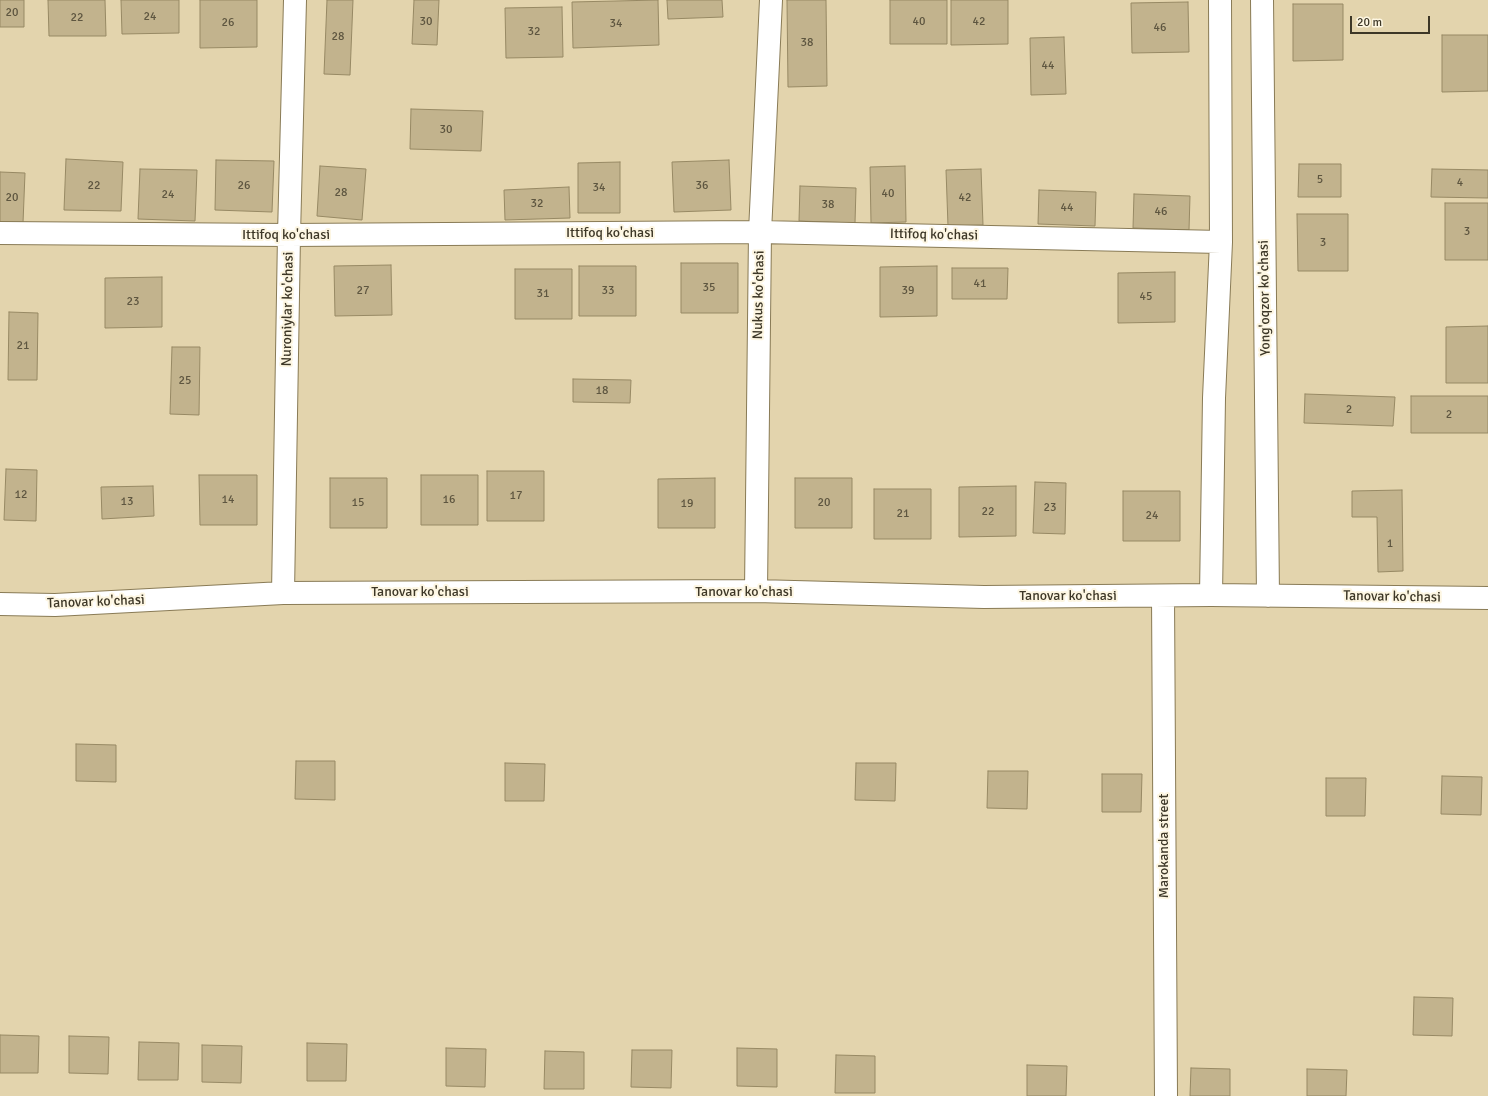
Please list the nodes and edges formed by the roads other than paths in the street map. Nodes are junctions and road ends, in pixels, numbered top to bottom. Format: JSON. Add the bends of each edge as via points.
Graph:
{"nodes":[{"id":1,"x":295,"y":0,"type":"edge"},
{"id":2,"x":771,"y":0,"type":"edge"},
{"id":3,"x":1220,"y":0,"type":"edge"},
{"id":4,"x":1262,"y":0,"type":"edge"},
{"id":5,"x":760,"y":232,"type":"junction"},
{"id":6,"x":0,"y":233,"type":"edge"},
{"id":7,"x":289,"y":236,"type":"junction"},
{"id":8,"x":1221,"y":242,"type":"junction"},
{"id":9,"x":756,"y":591,"type":"junction"},
{"id":10,"x":283,"y":593,"type":"junction"},
{"id":11,"x":1211,"y":595,"type":"junction"},
{"id":12,"x":1163,"y":596,"type":"junction"},
{"id":13,"x":1268,"y":596,"type":"junction"},
{"id":14,"x":1488,"y":598,"type":"edge"},
{"id":15,"x":0,"y":604,"type":"edge"},
{"id":16,"x":1166,"y":1096,"type":"edge"}],
"edges":[{"from":1,"to":7,"type":"street","name":"Nuroniylar ko'chasi"},
{"from":2,"to":5,"type":"street","name":"Nukus ko'chasi"},
{"from":3,"to":8,"type":"street"},
{"from":4,"to":13,"type":"street","name":"Yong'oqzor ko'chasi"},
{"from":5,"to":7,"type":"street","name":"Ittifoq ko'chasi"},
{"from":5,"to":8,"type":"street","name":"Ittifoq ko'chasi"},
{"from":5,"to":9,"type":"street","name":"Nukus ko'chasi"},
{"from":6,"to":7,"type":"street","name":"Ittifoq ko'chasi"},
{"from":7,"to":10,"type":"street","name":"Nuroniylar ko'chasi"},
{"from":8,"to":11,"type":"street","via":[[1214,398]]},
{"from":9,"to":10,"type":"street","name":"Tanovar ko'chasi"},
{"from":9,"to":12,"type":"street","name":"Tanovar ko'chasi","via":[[984,597]]},
{"from":10,"to":15,"type":"street","name":"Tanovar ko'chasi","via":[[55,605]]},
{"from":11,"to":12,"type":"street","name":"Tanovar ko'chasi"},
{"from":11,"to":13,"type":"street","name":"Tanovar ko'chasi"},
{"from":12,"to":16,"type":"street","name":"Marokanda street"},
{"from":13,"to":14,"type":"street","name":"Tanovar ko'chasi"}]}
